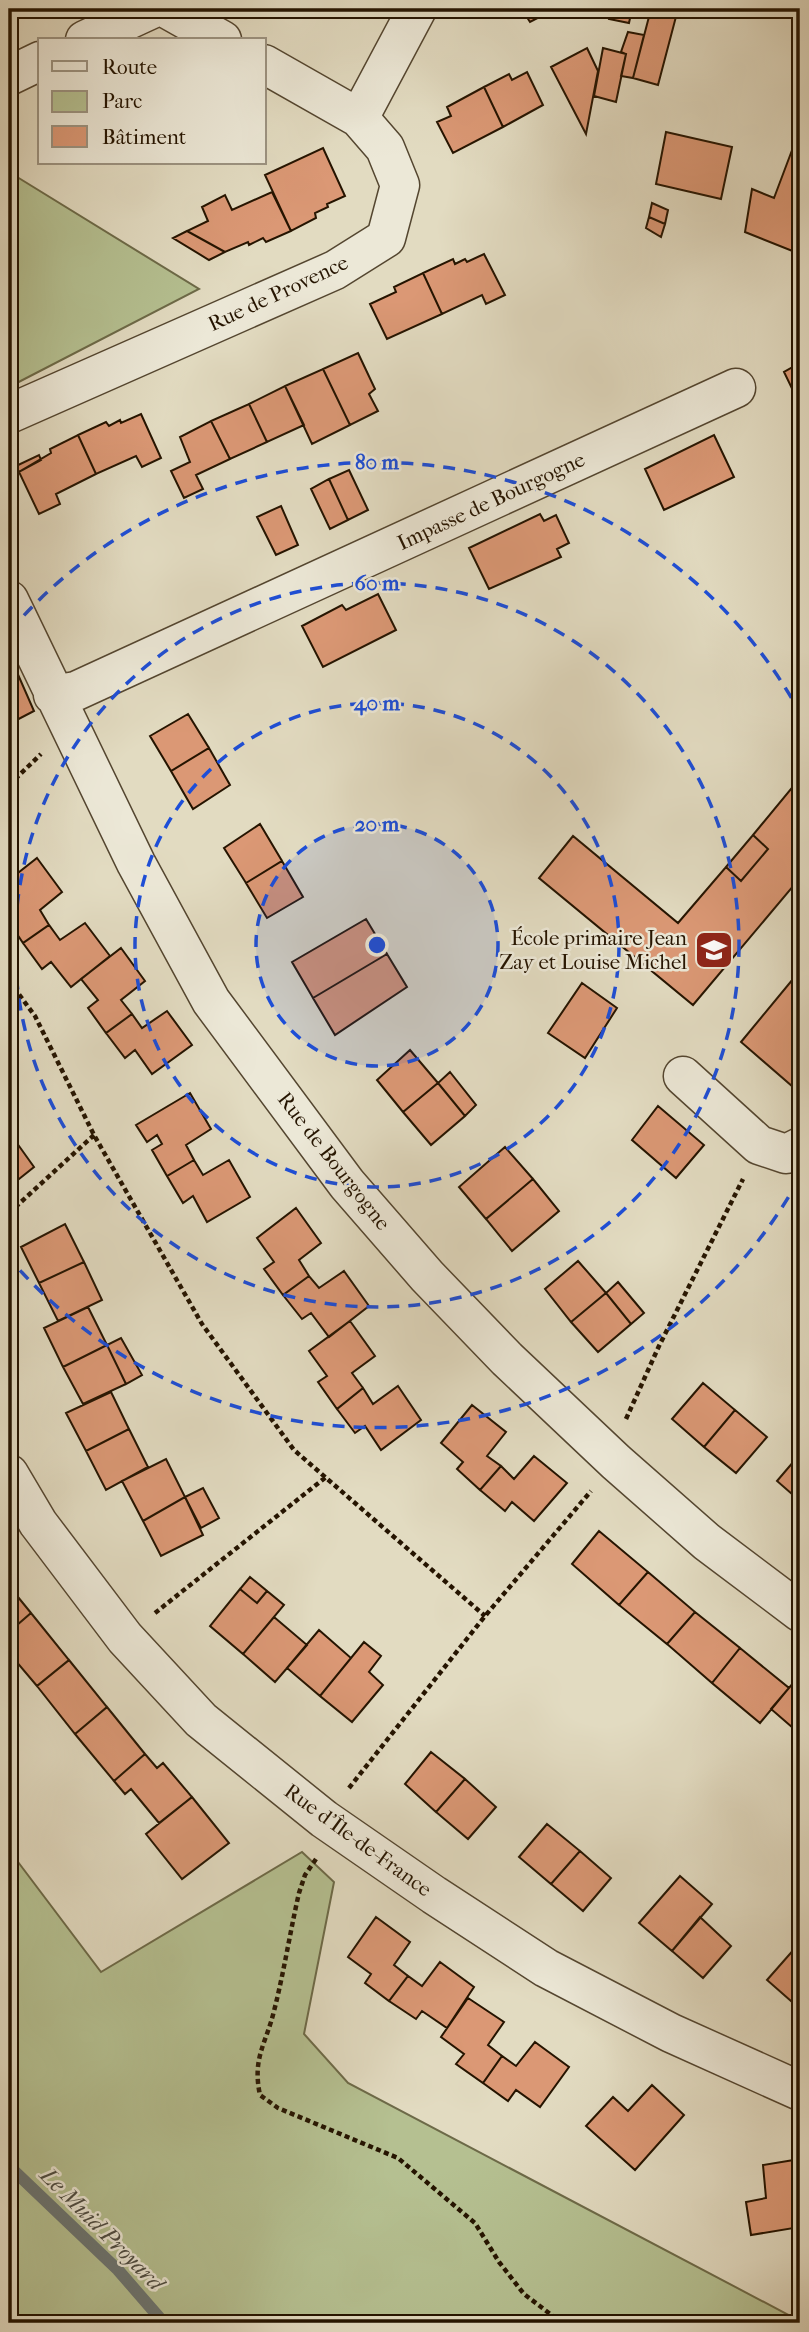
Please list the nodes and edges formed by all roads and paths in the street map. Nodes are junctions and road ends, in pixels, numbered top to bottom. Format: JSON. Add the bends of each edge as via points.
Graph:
{"nodes":[{"id":1,"x":152,"y":9,"type":"edge"},
{"id":2,"x":167,"y":9,"type":"edge"},
{"id":3,"x":417,"y":9,"type":"edge"},
{"id":4,"x":89,"y":38,"type":"edge"},
{"id":5,"x":218,"y":38,"type":"edge"},
{"id":6,"x":38,"y":62,"type":"edge"},
{"id":7,"x":266,"y":65,"type":"edge"},
{"id":8,"x":9,"y":76,"type":"edge"},
{"id":9,"x":359,"y":118,"type":"junction"},
{"id":10,"x":736,"y":388,"type":"dead end"},
{"id":11,"x":9,"y":414,"type":"edge"},
{"id":12,"x":9,"y":600,"type":"edge"},
{"id":13,"x":53,"y":695,"type":"junction"},
{"id":14,"x":9,"y":981,"type":"edge"},
{"id":15,"x":683,"y":1076,"type":"dead end"},
{"id":16,"x":94,"y":1135,"type":"junction"},
{"id":17,"x":759,"y":1145,"type":"junction"},
{"id":18,"x":800,"y":1147,"type":"edge"},
{"id":19,"x":9,"y":1213,"type":"edge"},
{"id":20,"x":616,"y":1462,"type":"junction"},
{"id":21,"x":9,"y":1474,"type":"edge"},
{"id":22,"x":326,"y":1477,"type":"junction"},
{"id":23,"x":800,"y":1612,"type":"edge"},
{"id":24,"x":485,"y":1616,"type":"junction"},
{"id":25,"x":125,"y":1638,"type":"junction"},
{"id":26,"x":331,"y":1824,"type":"junction"},
{"id":27,"x":800,"y":2091,"type":"edge"},
{"id":28,"x":562,"y":2323,"type":"edge"}],
"edges":[{"from":1,"to":4,"type":"street"},
{"from":2,"to":5,"type":"street"},
{"from":3,"to":9,"type":"street"},
{"from":6,"to":8,"type":"street"},
{"from":7,"to":9,"type":"street","name":"Rue de Provence"},
{"from":9,"to":11,"type":"street","name":"Rue de Provence","via":[[385,148],[400,185],[386,238],[335,270]]},
{"from":10,"to":13,"type":"street","name":"Impasse de Bourgogne","via":[[76,691]]},
{"from":12,"to":13,"type":"street","name":"Rue de Bourgogne"},
{"from":13,"to":20,"type":"street","name":"Rue de Bourgogne","via":[[211,1001],[347,1184],[427,1276]]},
{"from":14,"to":16,"type":"path","via":[[35,1016]]},
{"from":15,"to":17,"type":"street"},
{"from":16,"to":19,"type":"path"},
{"from":16,"to":22,"type":"path","via":[[202,1324],[294,1450]]},
{"from":17,"to":18,"type":"street","via":[[786,1154]]},
{"from":17,"to":20,"type":"path","via":[[620,1431],[628,1449]]},
{"from":20,"to":23,"type":"street","name":"Rue de Bourgogne","via":[[707,1542]]},
{"from":20,"to":24,"type":"path"},
{"from":21,"to":25,"type":"street","name":"Rue d'Île-de-France","via":[[38,1522]]},
{"from":22,"to":24,"type":"path"},
{"from":22,"to":25,"type":"path"},
{"from":24,"to":26,"type":"path"},
{"from":25,"to":26,"type":"street","name":"Rue d'Île-de-France","via":[[201,1720]]},
{"from":26,"to":27,"type":"street","name":"Rue d'Île-de-France","via":[[546,1968],[671,2033]]},
{"from":26,"to":28,"type":"path","via":[[299,1893],[274,2011],[258,2062],[260,2095],[278,2108],[398,2158],[475,2222],[524,2294]]}]}
